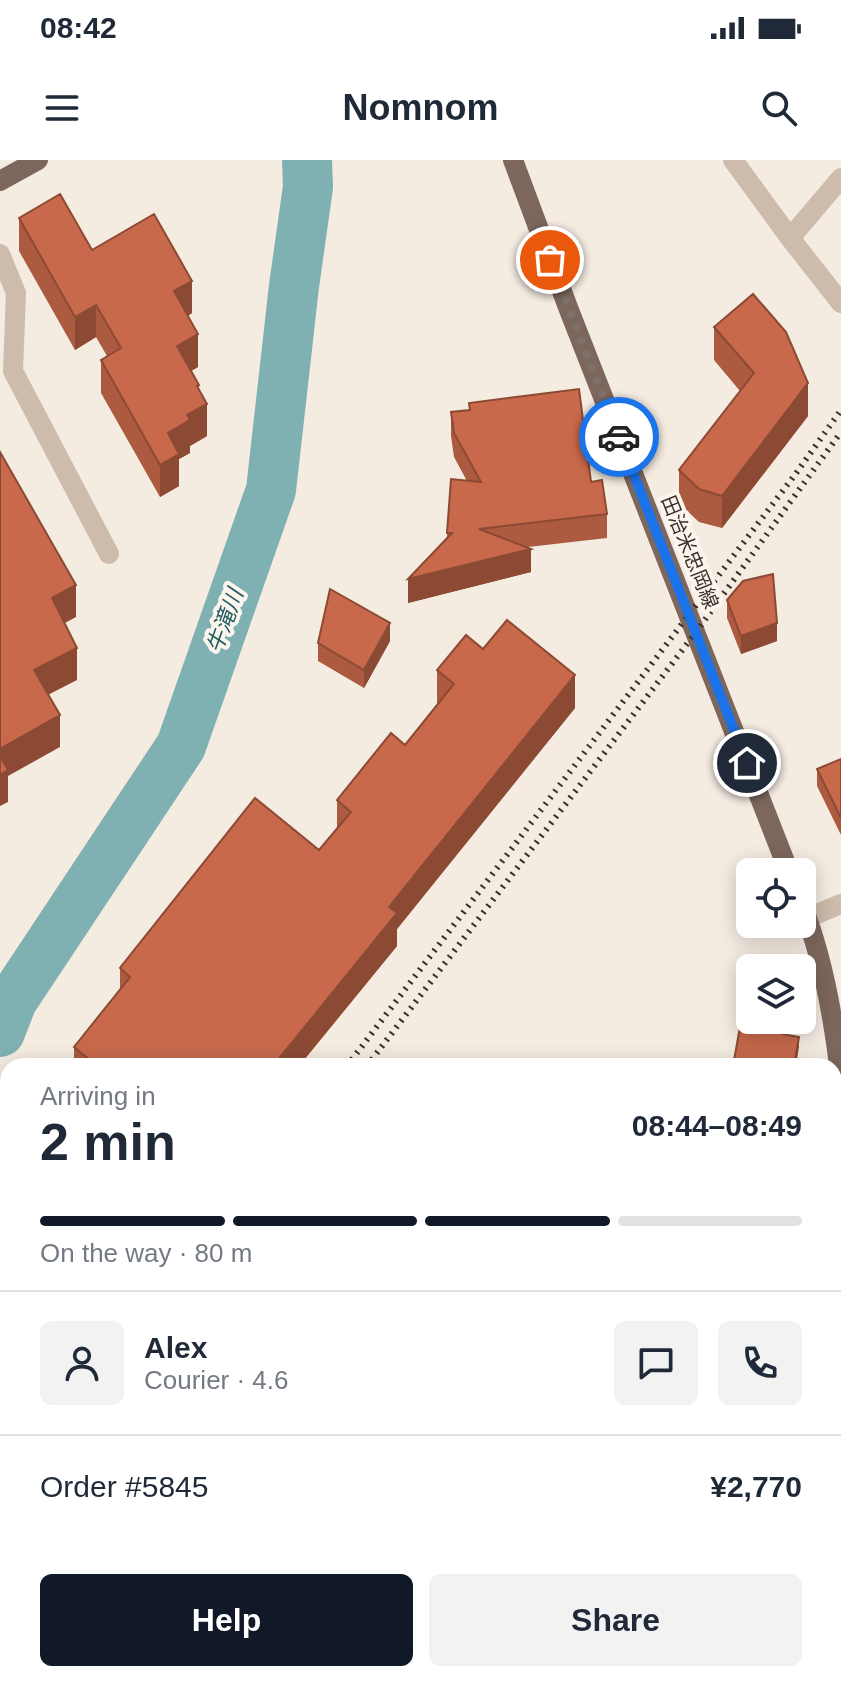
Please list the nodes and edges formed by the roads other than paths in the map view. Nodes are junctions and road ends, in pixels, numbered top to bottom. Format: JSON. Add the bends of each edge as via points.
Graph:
{"nodes":[{"id":1,"x":38,"y":160,"type":"edge"},
{"id":2,"x":513,"y":160,"type":"edge"},
{"id":3,"x":733,"y":160,"type":"edge"},
{"id":4,"x":841,"y":178,"type":"edge"},
{"id":5,"x":0,"y":181,"type":"edge"},
{"id":6,"x":790,"y":238,"type":"junction"},
{"id":7,"x":0,"y":254,"type":"edge"},
{"id":8,"x":841,"y":303,"type":"edge"},
{"id":9,"x":109,"y":554,"type":"dead end"},
{"id":10,"x":784,"y":858,"type":"edge"},
{"id":11,"x":841,"y":904,"type":"edge"},
{"id":12,"x":816,"y":909,"type":"edge"},
{"id":13,"x":812,"y":938,"type":"edge"},
{"id":14,"x":838,"y":1058,"type":"edge"}],
"edges":[{"from":1,"to":5,"type":"main road"},
{"from":2,"to":10,"type":"main road","name":"田治米忠岡線"},
{"from":3,"to":6,"type":"street"},
{"from":4,"to":6,"type":"street"},
{"from":6,"to":8,"type":"street"},
{"from":7,"to":9,"type":"street","via":[[16,293],[13,371]]},
{"from":11,"to":12,"type":"street"},
{"from":13,"to":14,"type":"main road"}]}
